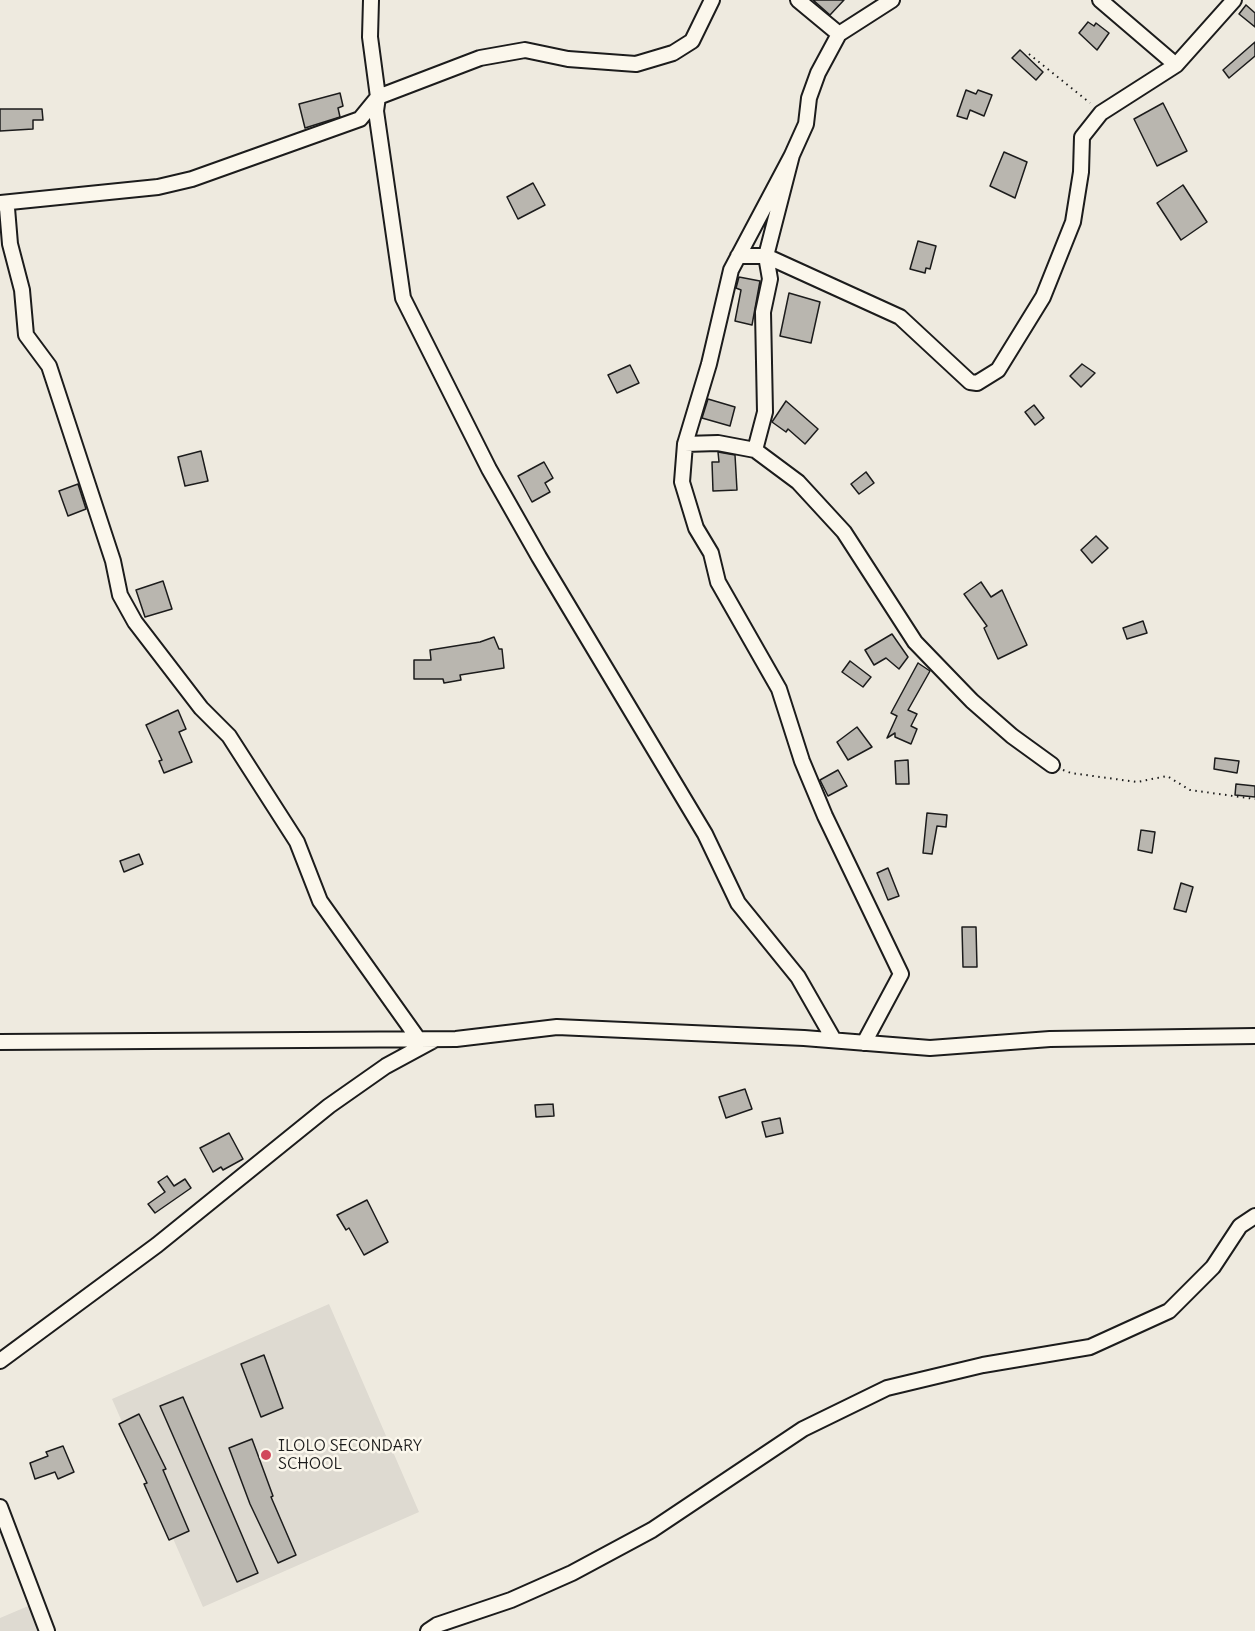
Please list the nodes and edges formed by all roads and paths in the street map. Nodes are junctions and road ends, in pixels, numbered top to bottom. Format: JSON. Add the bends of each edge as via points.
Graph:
{"nodes":[{"id":1,"x":371,"y":0,"type":"edge"},
{"id":2,"x":712,"y":0,"type":"edge"},
{"id":3,"x":798,"y":0,"type":"edge"},
{"id":4,"x":891,"y":0,"type":"edge"},
{"id":5,"x":1100,"y":0,"type":"edge"},
{"id":6,"x":1234,"y":0,"type":"edge"},
{"id":7,"x":838,"y":34,"type":"junction"},
{"id":8,"x":1029,"y":54,"type":"dead end"},
{"id":9,"x":1176,"y":64,"type":"junction"},
{"id":10,"x":378,"y":97,"type":"junction"},
{"id":11,"x":1101,"y":113,"type":"junction"},
{"id":12,"x":792,"y":155,"type":"junction"},
{"id":13,"x":2,"y":203,"type":"edge"},
{"id":14,"x":738,"y":256,"type":"junction"},
{"id":15,"x":766,"y":256,"type":"junction"},
{"id":16,"x":685,"y":444,"type":"junction"},
{"id":17,"x":755,"y":450,"type":"junction"},
{"id":18,"x":1052,"y":765,"type":"joint"},
{"id":19,"x":1255,"y":799,"type":"edge"},
{"id":20,"x":1255,"y":1036,"type":"edge"},
{"id":21,"x":419,"y":1040,"type":"junction"},
{"id":22,"x":436,"y":1040,"type":"junction"},
{"id":23,"x":834,"y":1040,"type":"junction"},
{"id":24,"x":0,"y":1042,"type":"edge"},
{"id":25,"x":864,"y":1042,"type":"junction"},
{"id":26,"x":1255,"y":1216,"type":"edge"},
{"id":27,"x":0,"y":1361,"type":"edge"},
{"id":28,"x":0,"y":1507,"type":"edge"},
{"id":29,"x":47,"y":1631,"type":"edge"},
{"id":30,"x":428,"y":1631,"type":"edge"}],
"edges":[{"from":1,"to":10,"type":"street","via":[[370,37]]},
{"from":2,"to":10,"type":"street","via":[[692,41],[673,53],[636,64],[568,59],[525,50],[480,58]]},
{"from":3,"to":7,"type":"street"},
{"from":4,"to":7,"type":"street"},
{"from":5,"to":9,"type":"street"},
{"from":6,"to":9,"type":"street"},
{"from":7,"to":12,"type":"street","via":[[818,73],[809,98],[806,124]]},
{"from":8,"to":11,"type":"path"},
{"from":9,"to":11,"type":"street"},
{"from":10,"to":13,"type":"street","via":[[360,119],[192,180]]},
{"from":10,"to":23,"type":"street","via":[[376,111],[403,298],[422,340],[539,557],[705,834],[738,903],[798,977]]},
{"from":11,"to":15,"type":"street","via":[[1082,137],[1073,222],[1043,297],[998,370],[977,383],[970,382],[900,317]]},
{"from":12,"to":14,"type":"street"},
{"from":12,"to":15,"type":"street"},
{"from":13,"to":21,"type":"street","via":[[7,208],[10,244],[22,290],[26,335],[49,366],[113,561],[120,595],[135,622],[201,708],[229,736],[297,842],[320,901]]},
{"from":14,"to":15,"type":"street"},
{"from":14,"to":16,"type":"street"},
{"from":15,"to":17,"type":"street","via":[[770,279],[763,312],[765,412]]},
{"from":16,"to":17,"type":"street","via":[[718,443]]},
{"from":16,"to":25,"type":"street","via":[[682,482],[696,528],[711,553],[718,582],[779,689],[825,816],[901,974]]},
{"from":17,"to":18,"type":"street","via":[[798,482],[844,532],[915,642],[972,701]]},
{"from":18,"to":19,"type":"path","via":[[1071,773],[1137,782],[1167,776],[1190,790]]},
{"from":20,"to":25,"type":"street","via":[[1050,1039],[930,1048]]},
{"from":21,"to":22,"type":"street"},
{"from":21,"to":24,"type":"street"},
{"from":22,"to":23,"type":"street","via":[[557,1027]]},
{"from":22,"to":27,"type":"street","via":[[386,1066],[329,1106],[157,1245]]},
{"from":23,"to":25,"type":"street"},
{"from":26,"to":30,"type":"street","via":[[1240,1226],[1213,1267],[1168,1311],[1090,1347],[983,1365],[887,1388],[803,1429],[642,1536],[572,1573]]},
{"from":28,"to":29,"type":"street"}]}
